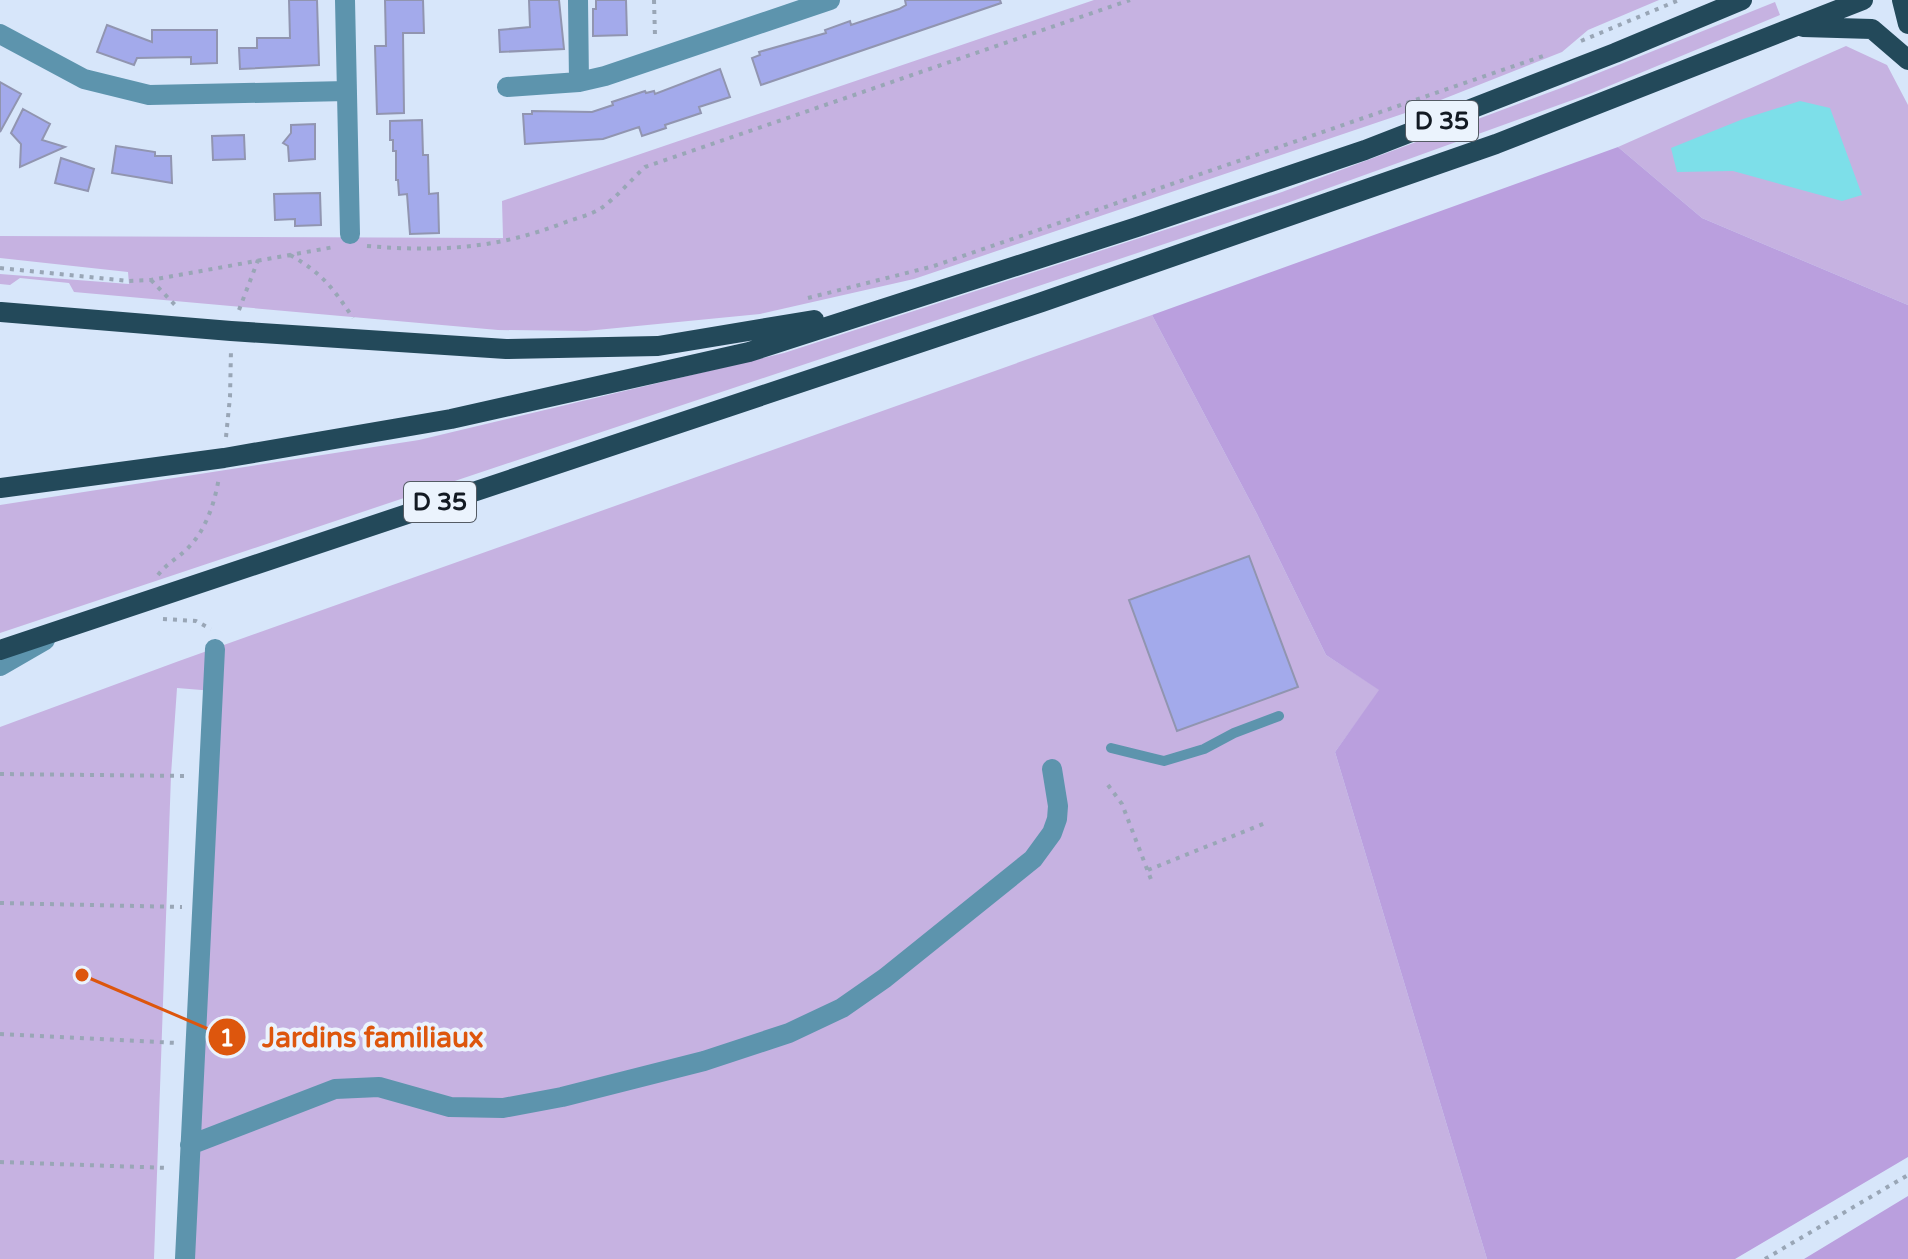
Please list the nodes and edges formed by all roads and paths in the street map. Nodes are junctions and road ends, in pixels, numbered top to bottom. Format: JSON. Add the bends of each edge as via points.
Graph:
{"nodes":[{"id":1,"x":345,"y":0,"type":"edge"},
{"id":2,"x":578,"y":0,"type":"edge"},
{"id":3,"x":654,"y":0,"type":"edge"},
{"id":4,"x":830,"y":0,"type":"edge"},
{"id":5,"x":1130,"y":0,"type":"edge"},
{"id":6,"x":1679,"y":0,"type":"edge"},
{"id":7,"x":1742,"y":0,"type":"edge"},
{"id":8,"x":1863,"y":0,"type":"edge"},
{"id":9,"x":1902,"y":0,"type":"edge"},
{"id":10,"x":1908,"y":24,"type":"edge"},
{"id":11,"x":1791,"y":26,"type":"junction"},
{"id":12,"x":0,"y":34,"type":"edge"},
{"id":13,"x":1568,"y":47,"type":"dead end"},
{"id":14,"x":1555,"y":52,"type":"dead end"},
{"id":15,"x":656,"y":59,"type":"junction"},
{"id":16,"x":1908,"y":60,"type":"edge"},
{"id":17,"x":579,"y":82,"type":"junction"},
{"id":18,"x":507,"y":87,"type":"dead end"},
{"id":19,"x":347,"y":91,"type":"junction"},
{"id":20,"x":348,"y":239,"type":"junction"},
{"id":21,"x":290,"y":255,"type":"junction"},
{"id":22,"x":0,"y":268,"type":"edge"},
{"id":23,"x":151,"y":280,"type":"junction"},
{"id":24,"x":806,"y":299,"type":"dead end"},
{"id":25,"x":182,"y":308,"type":"dead end"},
{"id":26,"x":882,"y":310,"type":"junction"},
{"id":27,"x":0,"y":312,"type":"edge"},
{"id":28,"x":353,"y":329,"type":"dead end"},
{"id":29,"x":0,"y":488,"type":"edge"},
{"id":30,"x":72,"y":625,"type":"junction"},
{"id":31,"x":215,"y":649,"type":"dead end"},
{"id":32,"x":0,"y":650,"type":"edge"},
{"id":33,"x":0,"y":666,"type":"edge"},
{"id":34,"x":1279,"y":716,"type":"dead end"},
{"id":35,"x":1111,"y":748,"type":"dead end"},
{"id":36,"x":1052,"y":769,"type":"dead end"},
{"id":37,"x":0,"y":774,"type":"edge"},
{"id":38,"x":190,"y":776,"type":"dead end"},
{"id":39,"x":1108,"y":785,"type":"dead end"},
{"id":40,"x":1268,"y":822,"type":"dead end"},
{"id":41,"x":1148,"y":870,"type":"junction"},
{"id":42,"x":1152,"y":882,"type":"dead end"},
{"id":43,"x":0,"y":903,"type":"edge"},
{"id":44,"x":182,"y":907,"type":"dead end"},
{"id":45,"x":177,"y":1030,"type":"dead end"},
{"id":46,"x":0,"y":1034,"type":"edge"},
{"id":47,"x":187,"y":1043,"type":"junction"},
{"id":48,"x":190,"y":1145,"type":"junction"},
{"id":49,"x":0,"y":1162,"type":"edge"},
{"id":50,"x":174,"y":1168,"type":"dead end"},
{"id":51,"x":1908,"y":1175,"type":"edge"},
{"id":52,"x":185,"y":1259,"type":"edge"},
{"id":53,"x":1765,"y":1259,"type":"edge"}],
"edges":[{"from":1,"to":19,"type":"street"},
{"from":2,"to":17,"type":"street"},
{"from":3,"to":15,"type":"path"},
{"from":4,"to":15,"type":"street"},
{"from":5,"to":20,"type":"path","via":[[645,167],[600,209],[507,243],[402,249]]},
{"from":6,"to":13,"type":"path"},
{"from":7,"to":26,"type":"main road","number":"D 35","via":[[1365,150]]},
{"from":8,"to":11,"type":"main road","number":"D 35"},
{"from":9,"to":10,"type":"main road"},
{"from":11,"to":16,"type":"main road","via":[[1872,29]]},
{"from":11,"to":30,"type":"main road","number":"D 35","via":[[1496,144],[1042,302]]},
{"from":12,"to":19,"type":"street","via":[[84,79],[149,95]]},
{"from":14,"to":24,"type":"path","via":[[934,266]]},
{"from":15,"to":17,"type":"street"},
{"from":17,"to":18,"type":"street"},
{"from":19,"to":20,"type":"street"},
{"from":20,"to":21,"type":"path"},
{"from":21,"to":23,"type":"path"},
{"from":21,"to":28,"type":"path","via":[[331,284],[353,318]]},
{"from":22,"to":23,"type":"path"},
{"from":23,"to":25,"type":"path"},
{"from":26,"to":27,"type":"main road","via":[[658,346],[506,349]]},
{"from":26,"to":29,"type":"main road","number":"D 35","via":[[749,352],[451,419],[211,460]]},
{"from":30,"to":32,"type":"main road","number":"D 35"},
{"from":30,"to":33,"type":"street"},
{"from":31,"to":47,"type":"street"},
{"from":34,"to":35,"type":"lane","via":[[1164,761]]},
{"from":36,"to":48,"type":"street","via":[[1057,819],[1033,859],[885,978],[842,1008],[789,1033],[704,1061],[503,1108],[450,1107],[379,1087],[335,1089]]},
{"from":37,"to":38,"type":"path"},
{"from":39,"to":41,"type":"path","via":[[1122,804]]},
{"from":40,"to":41,"type":"path"},
{"from":41,"to":42,"type":"path"},
{"from":43,"to":44,"type":"path"},
{"from":45,"to":47,"type":"path"},
{"from":46,"to":47,"type":"path"},
{"from":47,"to":48,"type":"street"},
{"from":48,"to":52,"type":"street"},
{"from":49,"to":50,"type":"path"},
{"from":51,"to":53,"type":"path"}]}
